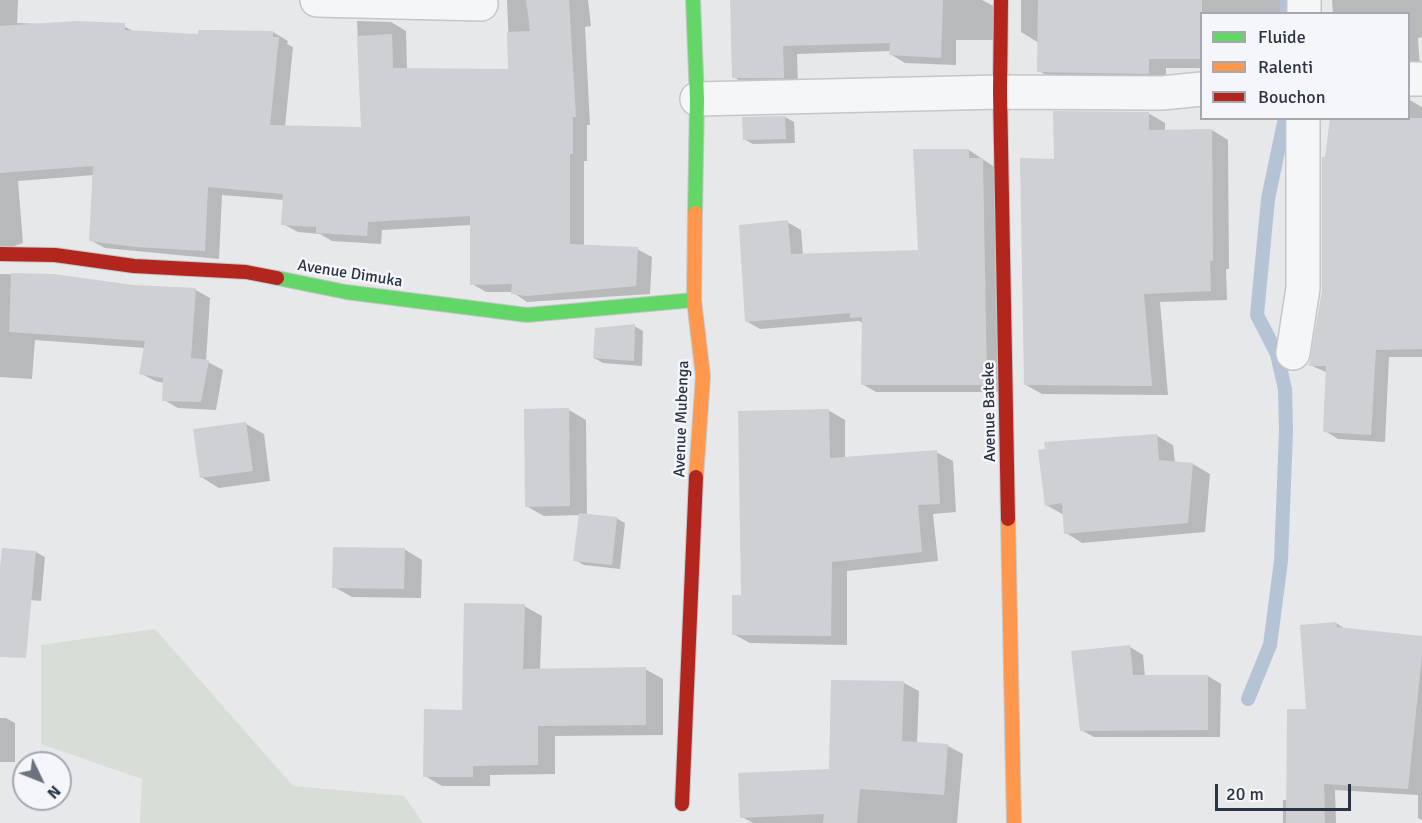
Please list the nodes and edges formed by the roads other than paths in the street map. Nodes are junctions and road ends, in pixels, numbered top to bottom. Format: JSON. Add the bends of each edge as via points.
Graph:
{"nodes":[{"id":1,"x":317,"y":0,"type":"edge"},
{"id":2,"x":693,"y":0,"type":"edge"},
{"id":3,"x":1001,"y":0,"type":"edge"},
{"id":4,"x":481,"y":4,"type":"dead end"},
{"id":5,"x":1200,"y":89,"type":"edge"},
{"id":6,"x":1000,"y":92,"type":"junction"},
{"id":7,"x":698,"y":99,"type":"junction"},
{"id":8,"x":1303,"y":120,"type":"edge"},
{"id":9,"x":0,"y":254,"type":"edge"},
{"id":10,"x":694,"y":300,"type":"junction"},
{"id":11,"x":1293,"y":353,"type":"dead end"},
{"id":12,"x":682,"y":804,"type":"dead end"},
{"id":13,"x":1014,"y":823,"type":"edge"}],
"edges":[{"from":1,"to":4,"type":"street"},
{"from":2,"to":7,"type":"street","name":"Avenue Mubenga"},
{"from":3,"to":6,"type":"street","name":"Avenue Bateke"},
{"from":5,"to":6,"type":"street","via":[[1162,93]]},
{"from":6,"to":7,"type":"street"},
{"from":6,"to":13,"type":"street","name":"Avenue Bateke"},
{"from":7,"to":10,"type":"street","name":"Avenue Mubenga"},
{"from":8,"to":11,"type":"street","via":[[1303,288]]},
{"from":9,"to":10,"type":"street","name":"Avenue Dimuka","via":[[55,255],[134,266],[246,272],[346,291],[527,315]]},
{"from":10,"to":12,"type":"street","name":"Avenue Mubenga","via":[[703,376]]}]}
